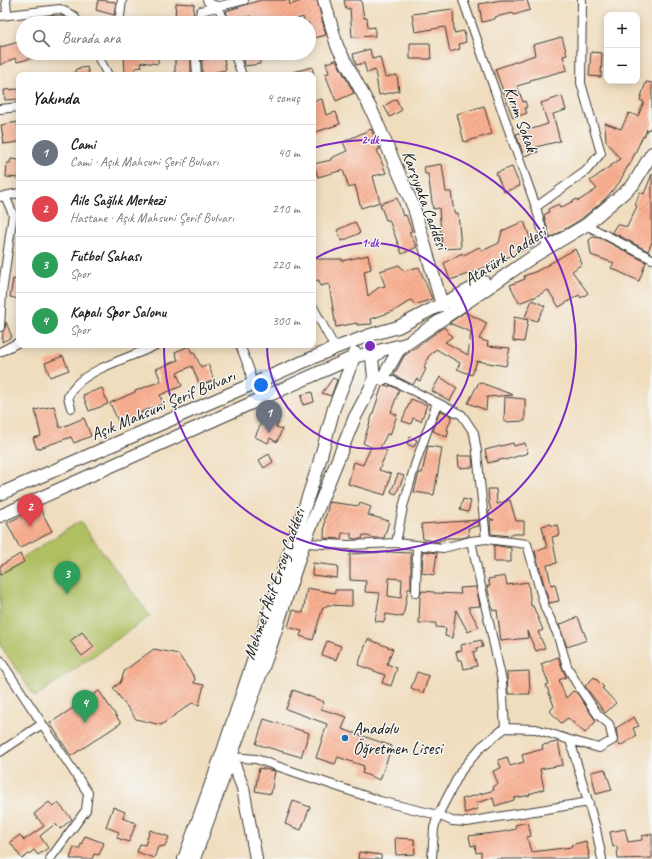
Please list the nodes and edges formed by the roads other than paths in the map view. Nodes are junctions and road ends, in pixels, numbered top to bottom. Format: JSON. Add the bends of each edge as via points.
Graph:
{"nodes":[{"id":1,"x":6,"y":0,"type":"edge"},
{"id":2,"x":122,"y":0,"type":"edge"},
{"id":3,"x":207,"y":0,"type":"edge"},
{"id":4,"x":244,"y":0,"type":"edge"},
{"id":5,"x":324,"y":0,"type":"edge"},
{"id":6,"x":463,"y":0,"type":"edge"},
{"id":7,"x":582,"y":0,"type":"edge"},
{"id":8,"x":219,"y":7,"type":"junction"},
{"id":9,"x":3,"y":16,"type":"edge"},
{"id":10,"x":74,"y":16,"type":"edge"},
{"id":11,"x":120,"y":16,"type":"edge"},
{"id":12,"x":199,"y":16,"type":"edge"},
{"id":13,"x":222,"y":16,"type":"edge"},
{"id":14,"x":100,"y":60,"type":"edge"},
{"id":15,"x":196,"y":60,"type":"edge"},
{"id":16,"x":237,"y":60,"type":"edge"},
{"id":17,"x":106,"y":72,"type":"edge"},
{"id":18,"x":197,"y":72,"type":"edge"},
{"id":19,"x":241,"y":72,"type":"edge"},
{"id":20,"x":16,"y":107,"type":"edge"},
{"id":21,"x":0,"y":109,"type":"edge"},
{"id":22,"x":652,"y":153,"type":"edge"},
{"id":23,"x":16,"y":194,"type":"edge"},
{"id":24,"x":3,"y":196,"type":"edge"},
{"id":25,"x":536,"y":207,"type":"junction"},
{"id":26,"x":586,"y":225,"type":"junction"},
{"id":27,"x":547,"y":248,"type":"junction"},
{"id":28,"x":534,"y":256,"type":"junction"},
{"id":29,"x":652,"y":259,"type":"edge"},
{"id":30,"x":442,"y":305,"type":"junction"},
{"id":31,"x":316,"y":313,"type":"edge"},
{"id":32,"x":0,"y":327,"type":"edge"},
{"id":33,"x":370,"y":335,"type":"junction"},
{"id":34,"x":356,"y":340,"type":"junction"},
{"id":35,"x":16,"y":344,"type":"edge"},
{"id":36,"x":406,"y":344,"type":"junction"},
{"id":37,"x":150,"y":348,"type":"edge"},
{"id":38,"x":241,"y":348,"type":"edge"},
{"id":39,"x":335,"y":348,"type":"junction"},
{"id":40,"x":383,"y":349,"type":"junction"},
{"id":41,"x":0,"y":352,"type":"edge"},
{"id":42,"x":354,"y":357,"type":"junction"},
{"id":43,"x":378,"y":378,"type":"junction"},
{"id":44,"x":251,"y":385,"type":"junction"},
{"id":45,"x":437,"y":403,"type":"junction"},
{"id":46,"x":71,"y":408,"type":"dead end"},
{"id":47,"x":0,"y":494,"type":"edge"},
{"id":48,"x":0,"y":516,"type":"edge"},
{"id":49,"x":471,"y":540,"type":"junction"},
{"id":50,"x":486,"y":540,"type":"junction"},
{"id":51,"x":304,"y":543,"type":"junction"},
{"id":52,"x":396,"y":543,"type":"junction"},
{"id":53,"x":417,"y":545,"type":"junction"},
{"id":54,"x":291,"y":546,"type":"junction"},
{"id":55,"x":416,"y":593,"type":"dead end"},
{"id":56,"x":0,"y":660,"type":"edge"},
{"id":57,"x":42,"y":724,"type":"junction"},
{"id":58,"x":505,"y":728,"type":"junction"},
{"id":59,"x":570,"y":740,"type":"junction"},
{"id":60,"x":0,"y":752,"type":"edge"},
{"id":61,"x":231,"y":757,"type":"junction"},
{"id":62,"x":589,"y":802,"type":"junction"},
{"id":63,"x":438,"y":815,"type":"junction"},
{"id":64,"x":50,"y":859,"type":"edge"},
{"id":65,"x":184,"y":859,"type":"edge"},
{"id":66,"x":194,"y":859,"type":"edge"},
{"id":67,"x":256,"y":859,"type":"edge"},
{"id":68,"x":432,"y":859,"type":"edge"},
{"id":69,"x":602,"y":859,"type":"edge"}],
"edges":[{"from":1,"to":9,"type":"street"},
{"from":2,"to":11,"type":"street"},
{"from":3,"to":8,"type":"street","via":[[209,4]]},
{"from":4,"to":8,"type":"street"},
{"from":5,"to":30,"type":"main road","name":"Karşıyaka Caddesi","via":[[337,46],[371,109],[414,208]]},
{"from":6,"to":25,"type":"street","name":"Kırım Sokak"},
{"from":7,"to":25,"type":"street","via":[[581,83],[601,153],[586,171]]},
{"from":8,"to":12,"type":"street","via":[[200,11]]},
{"from":8,"to":13,"type":"street"},
{"from":9,"to":10,"type":"street","via":[[60,9]]},
{"from":14,"to":17,"type":"street"},
{"from":15,"to":18,"type":"street"},
{"from":16,"to":19,"type":"street"},
{"from":20,"to":21,"type":"street"},
{"from":22,"to":26,"type":"main road","name":"Atatürk Caddesi","via":[[633,185]]},
{"from":23,"to":24,"type":"street"},
{"from":24,"to":32,"type":"street","via":[[13,214]]},
{"from":25,"to":27,"type":"street","name":"Kırım Sokak"},
{"from":26,"to":27,"type":"main road","name":"Atatürk Caddesi"},
{"from":26,"to":29,"type":"street"},
{"from":27,"to":28,"type":"main road","name":"Atatürk Caddesi"},
{"from":28,"to":30,"type":"main road","name":"Aşık Mahsuni Şerif Bulvarı"},
{"from":28,"to":36,"type":"main road","name":"Atatürk Caddesi"},
{"from":30,"to":33,"type":"main road","name":"Aşık Mahsuni Şerif Bulvarı","via":[[398,327]]},
{"from":31,"to":39,"type":"street"},
{"from":33,"to":34,"type":"main road","name":"Aşık Mahsuni Şerif Bulvarı"},
{"from":33,"to":40,"type":"main road","via":[[382,339]]},
{"from":34,"to":39,"type":"main road","name":"Aşık Mahsuni Şerif Bulvarı"},
{"from":34,"to":42,"type":"main road","name":"Mehmet Âkif Ersoy Caddesi"},
{"from":35,"to":41,"type":"street"},
{"from":36,"to":40,"type":"main road","name":"Atatürk Caddesi"},
{"from":36,"to":43,"type":"main road"},
{"from":37,"to":46,"type":"street","via":[[90,374],[76,385],[68,398]]},
{"from":38,"to":44,"type":"street","via":[[250,371]]},
{"from":39,"to":44,"type":"main road","name":"Aşık Mahsuni Şerif Bulvarı"},
{"from":40,"to":42,"type":"main road","name":"Atatürk Caddesi"},
{"from":40,"to":43,"type":"main road","name":"Mehmet Âkif Ersoy Caddesi","via":[[372,358]]},
{"from":42,"to":48,"type":"main road","name":"Aşık Mahsuni Şerif Bulvarı"},
{"from":42,"to":54,"type":"main road","name":"Mehmet Âkif Ersoy Caddesi","via":[[334,408],[318,467]]},
{"from":43,"to":45,"type":"street","via":[[389,379]]},
{"from":43,"to":51,"type":"main road","name":"Mehmet Âkif Ersoy Caddesi","via":[[355,417]]},
{"from":44,"to":47,"type":"main road","name":"Aşık Mahsuni Şerif Bulvarı"},
{"from":45,"to":50,"type":"street","via":[[462,414],[474,433]]},
{"from":45,"to":52,"type":"street","via":[[402,508]]},
{"from":49,"to":50,"type":"street"},
{"from":49,"to":53,"type":"street","via":[[443,548]]},
{"from":49,"to":58,"type":"street","via":[[502,681]]},
{"from":50,"to":59,"type":"street","via":[[527,544],[545,608],[568,666],[598,715],[609,724],[613,740],[599,748]]},
{"from":51,"to":52,"type":"street"},
{"from":51,"to":54,"type":"street"},
{"from":51,"to":61,"type":"main road","name":"Mehmet Âkif Ersoy Caddesi","via":[[270,651]]},
{"from":52,"to":53,"type":"street"},
{"from":53,"to":55,"type":"street"},
{"from":54,"to":65,"type":"main road","name":"Mehmet Âkif Ersoy Caddesi"},
{"from":56,"to":57,"type":"street"},
{"from":57,"to":60,"type":"street"},
{"from":57,"to":64,"type":"street","via":[[88,793],[86,810]]},
{"from":58,"to":59,"type":"street","via":[[536,729]]},
{"from":58,"to":63,"type":"street","via":[[481,748],[461,771]]},
{"from":59,"to":62,"type":"street"},
{"from":61,"to":63,"type":"street","via":[[256,759],[380,801]]},
{"from":61,"to":66,"type":"main road","name":"Mehmet Âkif Ersoy Caddesi"},
{"from":61,"to":67,"type":"main road","via":[[243,788]]},
{"from":62,"to":63,"type":"street","via":[[467,822],[452,821]]},
{"from":62,"to":69,"type":"street"},
{"from":63,"to":68,"type":"street","via":[[434,828]]}]}
